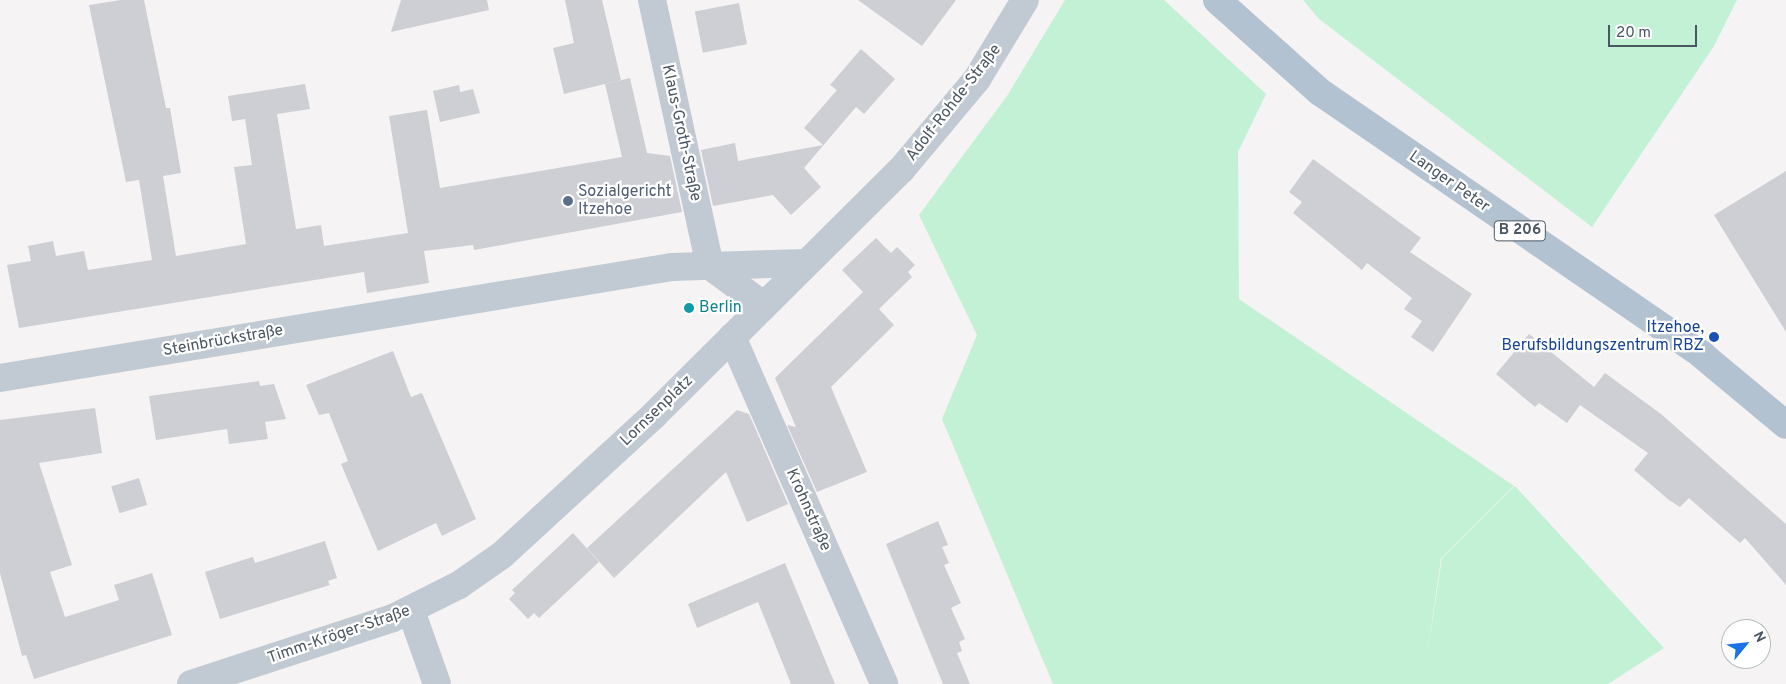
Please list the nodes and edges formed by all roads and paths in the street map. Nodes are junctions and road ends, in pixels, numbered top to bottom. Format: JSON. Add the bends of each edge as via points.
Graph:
{"nodes":[{"id":1,"x":652,"y":0,"type":"edge"},
{"id":2,"x":1025,"y":0,"type":"edge"},
{"id":3,"x":1217,"y":0,"type":"edge"},
{"id":4,"x":850,"y":218,"type":"joint"},
{"id":5,"x":806,"y":263,"type":"junction"},
{"id":6,"x":710,"y":266,"type":"junction"},
{"id":7,"x":763,"y":306,"type":"junction"},
{"id":8,"x":732,"y":337,"type":"junction"},
{"id":9,"x":0,"y":378,"type":"edge"},
{"id":10,"x":1786,"y":425,"type":"edge"},
{"id":11,"x":549,"y":513,"type":"joint"},
{"id":12,"x":411,"y":611,"type":"junction"},
{"id":13,"x":191,"y":684,"type":"edge"},
{"id":14,"x":437,"y":684,"type":"edge"},
{"id":15,"x":884,"y":684,"type":"edge"}],
"edges":[{"from":1,"to":6,"type":"street","name":"Klaus-Groth-Straße"},
{"from":2,"to":4,"type":"street","name":"Adolf-Rohde-Straße","via":[[982,70],[943,122]]},
{"from":3,"to":10,"type":"main road","name":"Langer Peter","number":"B 206","via":[[1320,92],[1702,355]]},
{"from":4,"to":5,"type":"street","name":"Lornsenplatz"},
{"from":5,"to":6,"type":"street"},
{"from":5,"to":7,"type":"street","name":"Lornsenplatz"},
{"from":6,"to":7,"type":"street"},
{"from":6,"to":9,"type":"street","name":"Steinbrückstraße","via":[[672,267]]},
{"from":7,"to":8,"type":"street","name":"Lornsenplatz"},
{"from":8,"to":11,"type":"street","name":"Lornsenplatz"},
{"from":8,"to":15,"type":"street","name":"Krohnstraße"},
{"from":11,"to":12,"type":"street","name":"Timm-Kröger-Straße","via":[[483,569]]},
{"from":12,"to":13,"type":"street","name":"Timm-Kröger-Straße"},
{"from":12,"to":14,"type":"street"}]}
